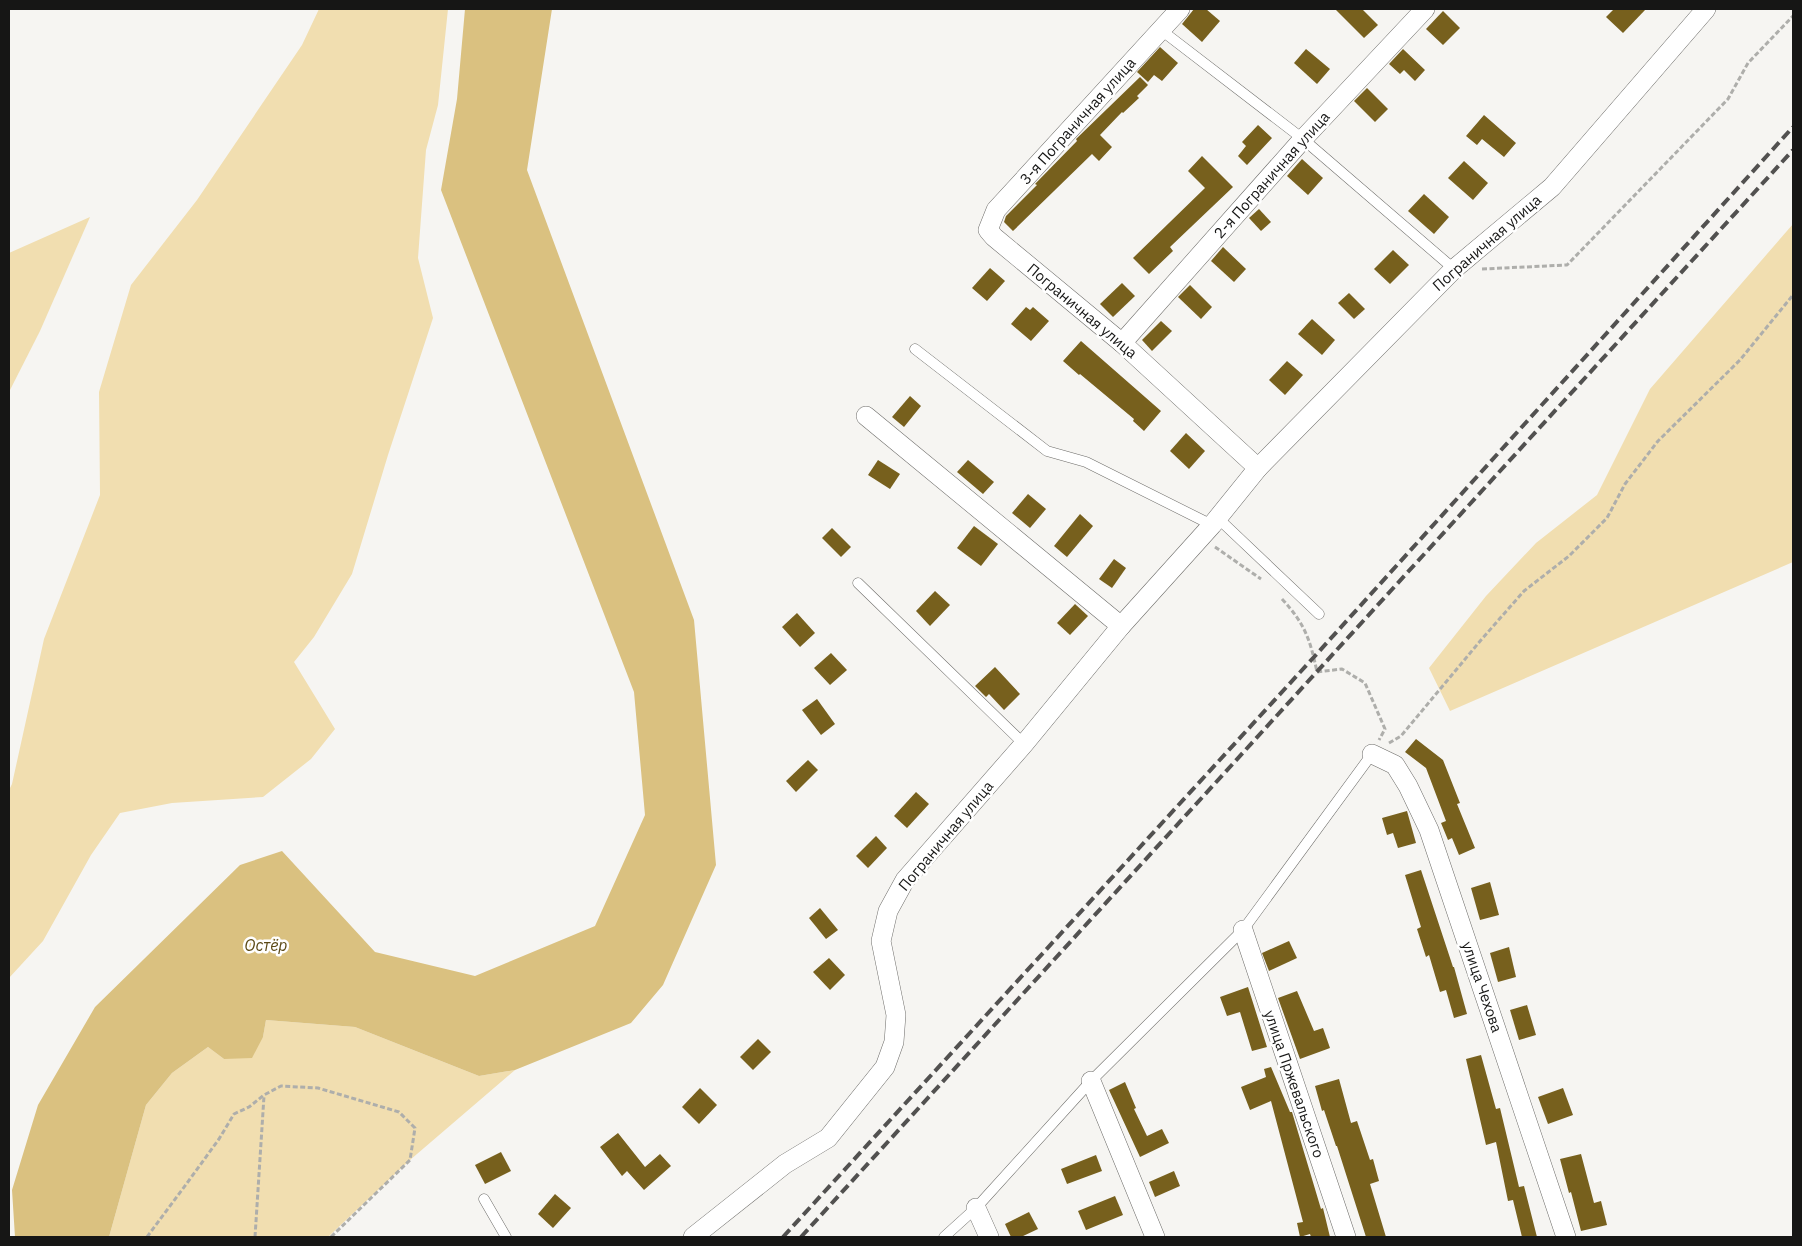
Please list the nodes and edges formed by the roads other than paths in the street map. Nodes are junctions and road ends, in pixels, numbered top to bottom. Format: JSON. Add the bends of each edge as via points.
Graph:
{"nodes":[{"id":1,"x":1180,"y":9,"type":"edge"},
{"id":2,"x":1425,"y":9,"type":"edge"},
{"id":3,"x":1706,"y":9,"type":"edge"},
{"id":4,"x":1161,"y":30,"type":"junction"},
{"id":5,"x":1303,"y":140,"type":"junction"},
{"id":6,"x":994,"y":237,"type":"joint"},
{"id":7,"x":1454,"y":269,"type":"junction"},
{"id":8,"x":1122,"y":343,"type":"junction"},
{"id":9,"x":915,"y":350,"type":"dead end"},
{"id":10,"x":866,"y":416,"type":"dead end"},
{"id":11,"x":1258,"y":468,"type":"junction"},
{"id":12,"x":1206,"y":531,"type":"junction"},
{"id":13,"x":858,"y":583,"type":"dead end"},
{"id":14,"x":1319,"y":614,"type":"dead end"},
{"id":15,"x":1121,"y":626,"type":"junction"},
{"id":16,"x":1024,"y":744,"type":"junction"},
{"id":17,"x":1372,"y":754,"type":"joint"},
{"id":18,"x":1243,"y":930,"type":"junction"},
{"id":19,"x":1091,"y":1081,"type":"junction"},
{"id":20,"x":484,"y":1199,"type":"dead end"},
{"id":21,"x":976,"y":1208,"type":"junction"},
{"id":22,"x":506,"y":1237,"type":"edge"},
{"id":23,"x":693,"y":1237,"type":"edge"},
{"id":24,"x":944,"y":1237,"type":"edge"},
{"id":25,"x":989,"y":1237,"type":"edge"},
{"id":26,"x":1155,"y":1237,"type":"edge"},
{"id":27,"x":1346,"y":1237,"type":"edge"},
{"id":28,"x":1566,"y":1237,"type":"edge"}],
"edges":[{"from":1,"to":4,"type":"street","name":"3-я Пограничная улица"},
{"from":2,"to":5,"type":"street","name":"2-я Пограничная улица"},
{"from":3,"to":7,"type":"street","name":"Пограничная улица","via":[[1552,187]]},
{"from":4,"to":5,"type":"lane"},
{"from":4,"to":6,"type":"street","name":"3-я Пограничная улица","via":[[996,210],[988,230]]},
{"from":5,"to":7,"type":"lane"},
{"from":5,"to":8,"type":"street","name":"2-я Пограничная улица"},
{"from":6,"to":8,"type":"street","name":"Пограничная улица"},
{"from":7,"to":11,"type":"street","name":"Пограничная улица"},
{"from":8,"to":11,"type":"street","name":"Пограничная улица"},
{"from":9,"to":12,"type":"lane","via":[[1047,451],[1086,462]]},
{"from":10,"to":15,"type":"street"},
{"from":11,"to":12,"type":"street","name":"Пограничная улица"},
{"from":12,"to":14,"type":"lane","via":[[1222,522]]},
{"from":12,"to":15,"type":"street","name":"Пограничная улица"},
{"from":13,"to":16,"type":"lane"},
{"from":15,"to":16,"type":"street","name":"Пограничная улица"},
{"from":16,"to":23,"type":"street","name":"Пограничная улица","via":[[905,880],[888,910],[881,941],[896,1015],[894,1042],[885,1067],[828,1138],[785,1164]]},
{"from":17,"to":18,"type":"lane"},
{"from":17,"to":28,"type":"street","name":"улица Чехова","via":[[1395,765],[1429,830]]},
{"from":18,"to":19,"type":"lane"},
{"from":18,"to":27,"type":"street","name":"улица Пржевальского"},
{"from":19,"to":21,"type":"lane"},
{"from":19,"to":26,"type":"street"},
{"from":20,"to":22,"type":"lane"},
{"from":21,"to":24,"type":"lane"},
{"from":21,"to":25,"type":"street"}]}
